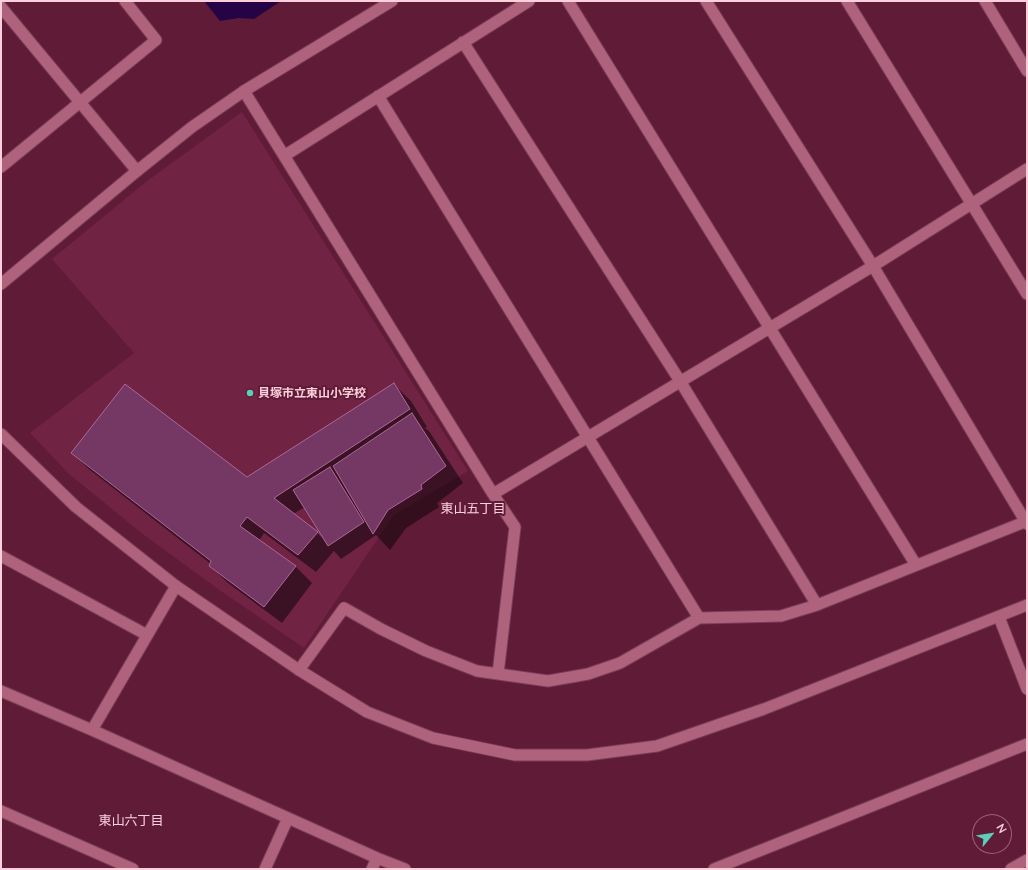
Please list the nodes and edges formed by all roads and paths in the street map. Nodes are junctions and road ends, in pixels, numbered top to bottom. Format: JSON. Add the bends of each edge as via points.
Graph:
{"nodes":[{"id":1,"x":124,"y":1,"type":"edge"},
{"id":2,"x":392,"y":1,"type":"edge"},
{"id":3,"x":529,"y":1,"type":"edge"},
{"id":4,"x":568,"y":1,"type":"edge"},
{"id":5,"x":706,"y":1,"type":"edge"},
{"id":6,"x":847,"y":1,"type":"edge"},
{"id":7,"x":985,"y":1,"type":"edge"},
{"id":8,"x":1,"y":7,"type":"edge"},
{"id":9,"x":463,"y":42,"type":"junction"},
{"id":10,"x":1027,"y":71,"type":"edge"},
{"id":11,"x":244,"y":91,"type":"junction"},
{"id":12,"x":378,"y":96,"type":"junction"},
{"id":13,"x":80,"y":102,"type":"junction"},
{"id":14,"x":284,"y":156,"type":"junction"},
{"id":15,"x":2,"y":164,"type":"edge"},
{"id":16,"x":1027,"y":169,"type":"edge"},
{"id":17,"x":136,"y":171,"type":"junction"},
{"id":18,"x":972,"y":204,"type":"junction"},
{"id":19,"x":873,"y":266,"type":"junction"},
{"id":20,"x":1,"y":284,"type":"edge"},
{"id":21,"x":1027,"y":294,"type":"edge"},
{"id":22,"x":770,"y":328,"type":"junction"},
{"id":23,"x":680,"y":381,"type":"junction"},
{"id":24,"x":1,"y":434,"type":"edge"},
{"id":25,"x":588,"y":437,"type":"junction"},
{"id":26,"x":493,"y":494,"type":"junction"},
{"id":27,"x":1027,"y":522,"type":"edge"},
{"id":28,"x":1,"y":556,"type":"edge"},
{"id":29,"x":916,"y":566,"type":"junction"},
{"id":30,"x":176,"y":586,"type":"junction"},
{"id":31,"x":817,"y":606,"type":"junction"},
{"id":32,"x":1027,"y":606,"type":"edge"},
{"id":33,"x":999,"y":617,"type":"junction"},
{"id":34,"x":699,"y":618,"type":"junction"},
{"id":35,"x":146,"y":635,"type":"junction"},
{"id":36,"x":299,"y":670,"type":"junction"},
{"id":37,"x":498,"y":674,"type":"junction"},
{"id":38,"x":1027,"y":689,"type":"edge"},
{"id":39,"x":1,"y":691,"type":"edge"},
{"id":40,"x":92,"y":730,"type":"junction"},
{"id":41,"x":1027,"y":744,"type":"edge"},
{"id":42,"x":1,"y":811,"type":"edge"},
{"id":43,"x":288,"y":818,"type":"junction"},
{"id":44,"x":377,"y":858,"type":"junction"},
{"id":45,"x":1027,"y":860,"type":"edge"},
{"id":46,"x":133,"y":869,"type":"edge"},
{"id":47,"x":265,"y":869,"type":"edge"},
{"id":48,"x":372,"y":869,"type":"edge"},
{"id":49,"x":404,"y":869,"type":"edge"},
{"id":50,"x":714,"y":869,"type":"edge"},
{"id":51,"x":1011,"y":869,"type":"edge"}],
"edges":[{"from":1,"to":13,"type":"street","via":[[156,40]]},
{"from":2,"to":11,"type":"street"},
{"from":3,"to":9,"type":"street"},
{"from":4,"to":22,"type":"street"},
{"from":5,"to":19,"type":"street"},
{"from":6,"to":18,"type":"street"},
{"from":7,"to":10,"type":"street"},
{"from":8,"to":13,"type":"street"},
{"from":9,"to":12,"type":"street"},
{"from":9,"to":23,"type":"street"},
{"from":11,"to":14,"type":"street"},
{"from":11,"to":17,"type":"street","via":[[192,127]]},
{"from":12,"to":14,"type":"street"},
{"from":12,"to":25,"type":"street"},
{"from":13,"to":15,"type":"street"},
{"from":13,"to":17,"type":"street"},
{"from":14,"to":26,"type":"street"},
{"from":16,"to":18,"type":"street"},
{"from":17,"to":20,"type":"street"},
{"from":18,"to":19,"type":"street"},
{"from":18,"to":21,"type":"street"},
{"from":19,"to":22,"type":"street"},
{"from":19,"to":27,"type":"street"},
{"from":22,"to":23,"type":"street"},
{"from":22,"to":29,"type":"street"},
{"from":23,"to":25,"type":"street"},
{"from":23,"to":31,"type":"street"},
{"from":24,"to":30,"type":"street","via":[[76,507]]},
{"from":25,"to":26,"type":"street"},
{"from":25,"to":34,"type":"street"},
{"from":26,"to":37,"type":"street","via":[[515,528]]},
{"from":27,"to":29,"type":"street"},
{"from":28,"to":35,"type":"street"},
{"from":29,"to":31,"type":"street"},
{"from":30,"to":35,"type":"street"},
{"from":30,"to":36,"type":"street"},
{"from":31,"to":34,"type":"street","via":[[781,616]]},
{"from":32,"to":33,"type":"street"},
{"from":33,"to":36,"type":"street","via":[[764,709],[657,746],[587,755],[515,755],[433,738],[367,712]]},
{"from":33,"to":38,"type":"street"},
{"from":34,"to":37,"type":"street","via":[[620,663],[588,674],[548,682]]},
{"from":35,"to":40,"type":"street"},
{"from":36,"to":37,"type":"street","via":[[344,608],[426,651],[477,670]]},
{"from":39,"to":40,"type":"street"},
{"from":40,"to":43,"type":"street"},
{"from":41,"to":50,"type":"street"},
{"from":42,"to":46,"type":"street"},
{"from":43,"to":44,"type":"street"},
{"from":43,"to":47,"type":"street"},
{"from":44,"to":48,"type":"street"},
{"from":44,"to":49,"type":"street"},
{"from":45,"to":51,"type":"street"}]}
